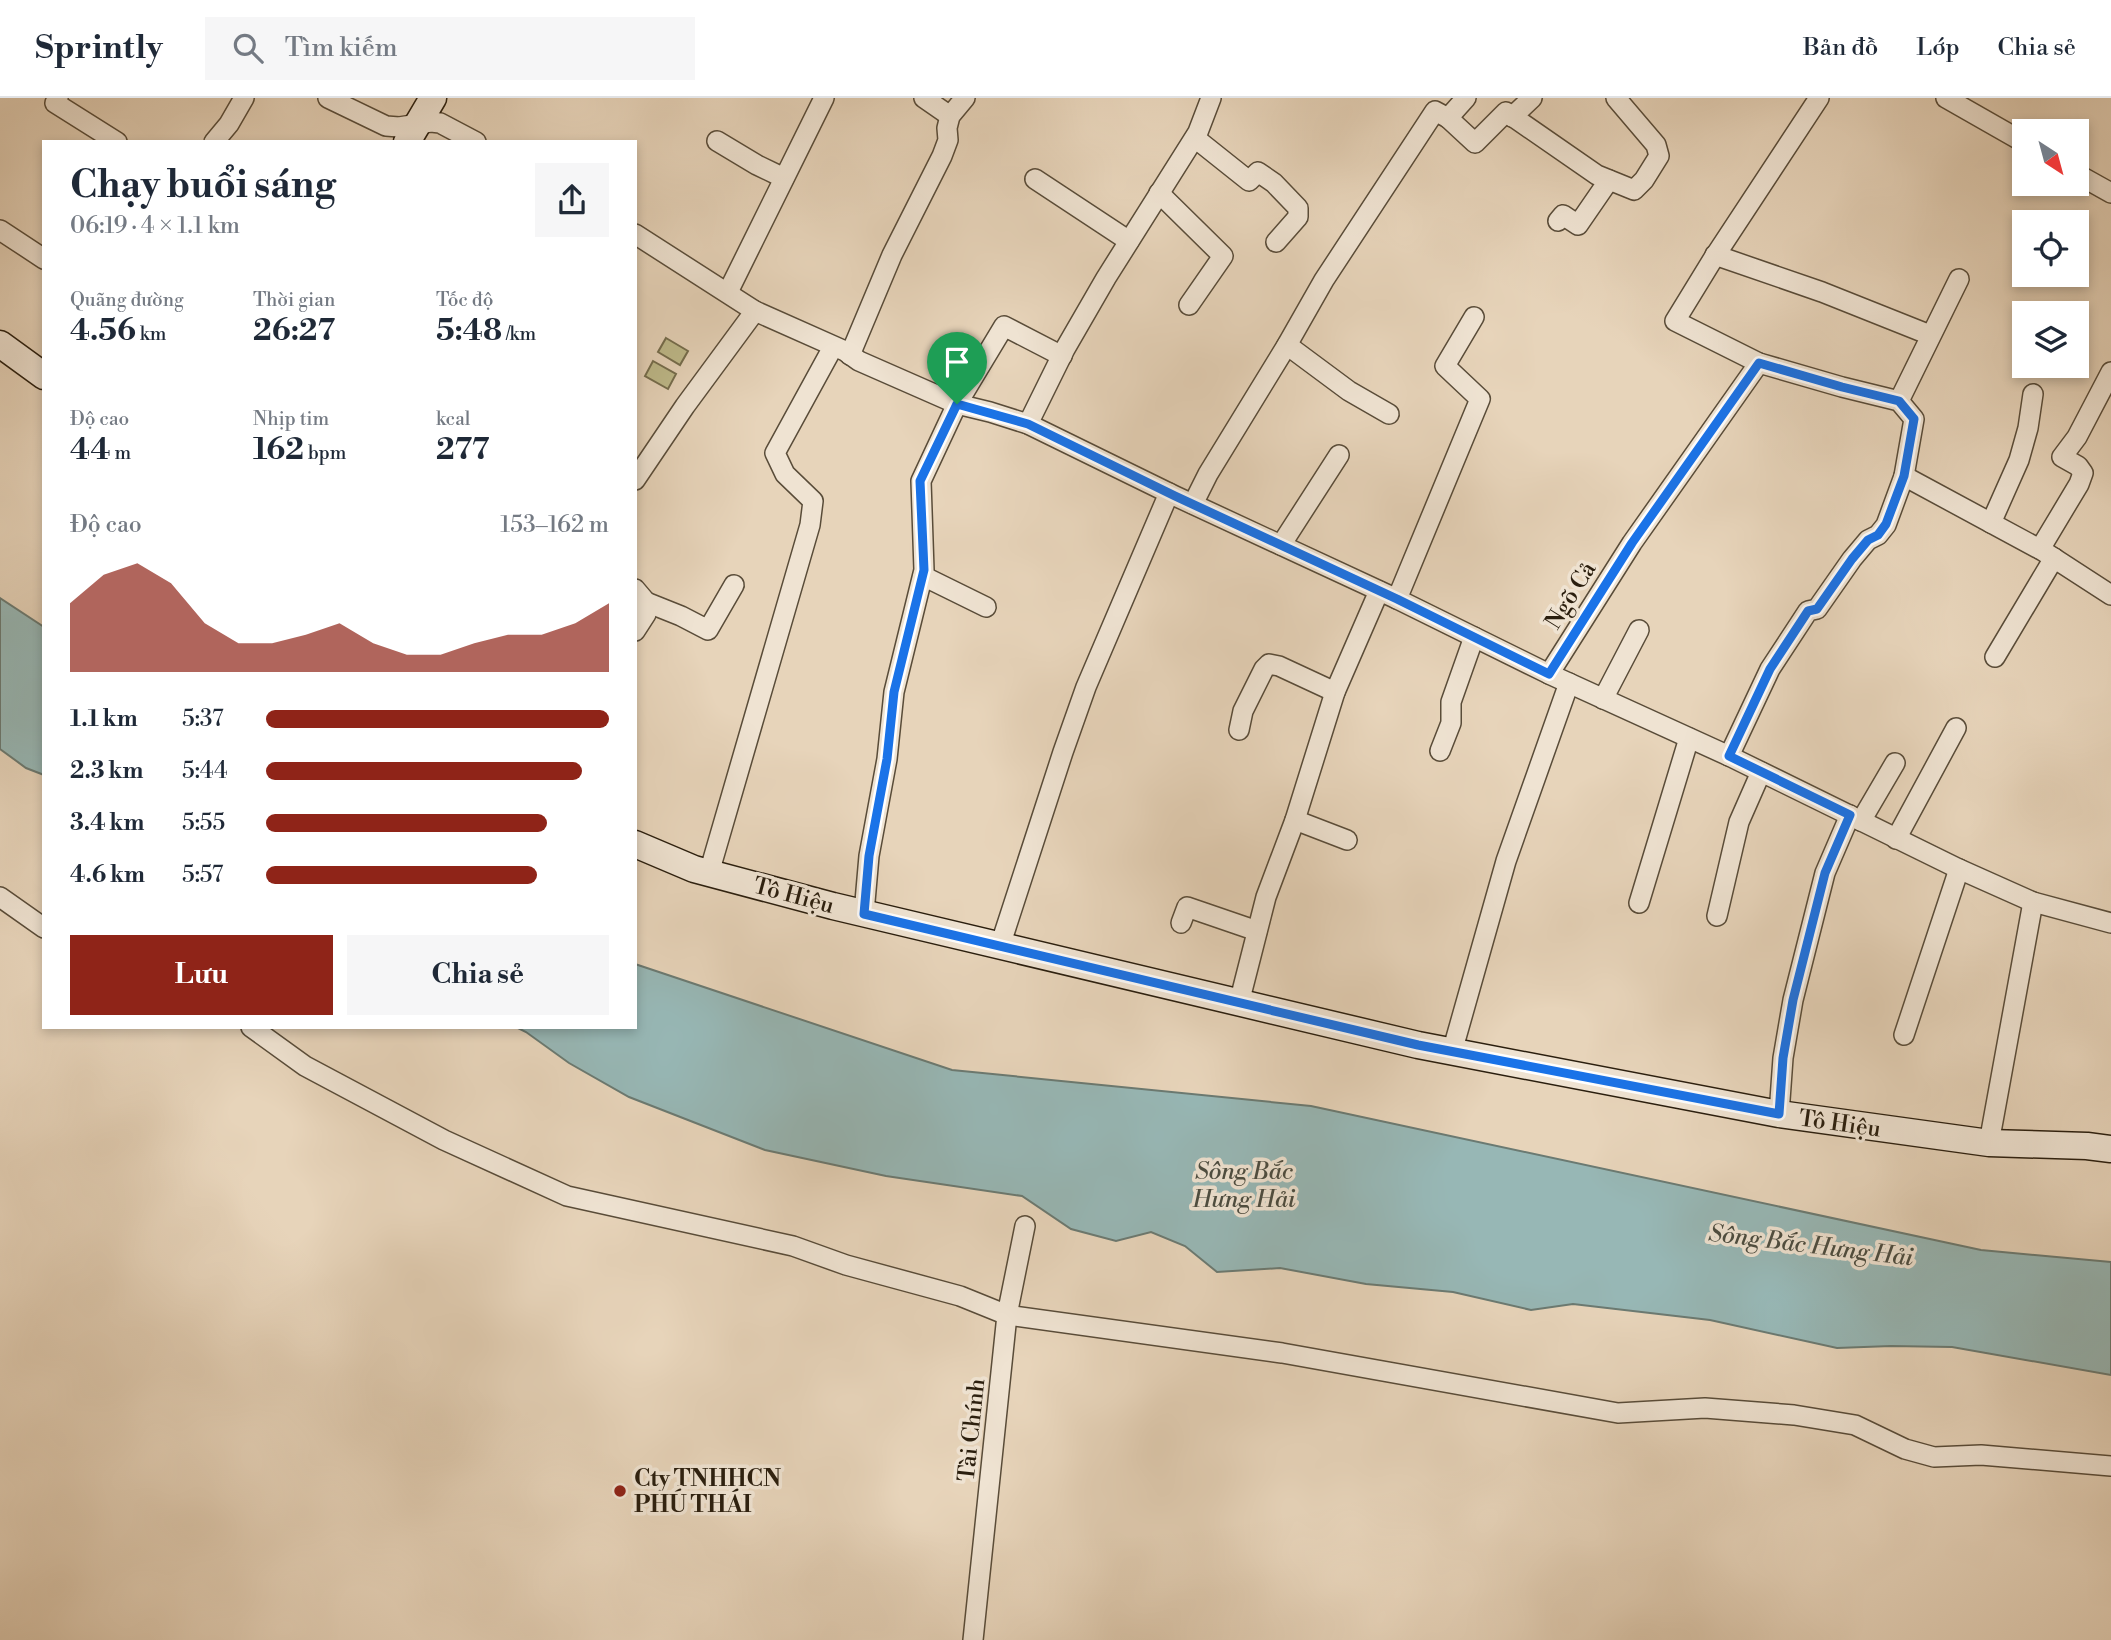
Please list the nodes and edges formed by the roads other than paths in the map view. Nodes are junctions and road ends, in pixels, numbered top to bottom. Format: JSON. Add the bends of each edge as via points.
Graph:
{"nodes":[{"id":1,"x":58,"y":98,"type":"edge"},
{"id":2,"x":244,"y":98,"type":"edge"},
{"id":3,"x":328,"y":98,"type":"edge"},
{"id":4,"x":433,"y":98,"type":"edge"},
{"id":5,"x":824,"y":98,"type":"edge"},
{"id":6,"x":924,"y":98,"type":"edge"},
{"id":7,"x":965,"y":98,"type":"edge"},
{"id":8,"x":1211,"y":98,"type":"edge"},
{"id":9,"x":1466,"y":98,"type":"edge"},
{"id":10,"x":1532,"y":98,"type":"edge"},
{"id":11,"x":1616,"y":98,"type":"edge"},
{"id":12,"x":1819,"y":98,"type":"edge"},
{"id":13,"x":1946,"y":98,"type":"edge"},
{"id":14,"x":1435,"y":109,"type":"edge"},
{"id":15,"x":950,"y":116,"type":"junction"},
{"id":16,"x":1512,"y":117,"type":"junction"},
{"id":17,"x":412,"y":133,"type":"edge"},
{"id":18,"x":2012,"y":136,"type":"edge"},
{"id":19,"x":1195,"y":138,"type":"junction"},
{"id":20,"x":114,"y":140,"type":"edge"},
{"id":21,"x":216,"y":140,"type":"edge"},
{"id":22,"x":472,"y":140,"type":"edge"},
{"id":23,"x":717,"y":141,"type":"dead end"},
{"id":24,"x":784,"y":178,"type":"junction"},
{"id":25,"x":1035,"y":179,"type":"dead end"},
{"id":26,"x":1609,"y":180,"type":"junction"},
{"id":27,"x":2090,"y":181,"type":"edge"},
{"id":28,"x":1159,"y":193,"type":"junction"},
{"id":29,"x":2111,"y":193,"type":"edge"},
{"id":30,"x":1558,"y":221,"type":"dead end"},
{"id":31,"x":0,"y":230,"type":"edge"},
{"id":32,"x":637,"y":235,"type":"edge"},
{"id":33,"x":1129,"y":241,"type":"junction"},
{"id":34,"x":1276,"y":243,"type":"dead end"},
{"id":35,"x":1715,"y":255,"type":"junction"},
{"id":36,"x":42,"y":258,"type":"edge"},
{"id":37,"x":1959,"y":279,"type":"dead end"},
{"id":38,"x":728,"y":292,"type":"junction"},
{"id":39,"x":1189,"y":305,"type":"dead end"},
{"id":40,"x":755,"y":311,"type":"junction"},
{"id":41,"x":1474,"y":317,"type":"dead end"},
{"id":42,"x":1930,"y":335,"type":"junction"},
{"id":43,"x":0,"y":344,"type":"edge"},
{"id":44,"x":1287,"y":345,"type":"junction"},
{"id":45,"x":842,"y":351,"type":"junction"},
{"id":46,"x":1062,"y":356,"type":"junction"},
{"id":47,"x":1759,"y":363,"type":"junction"},
{"id":48,"x":2111,"y":372,"type":"edge"},
{"id":49,"x":42,"y":375,"type":"edge"},
{"id":50,"x":2034,"y":394,"type":"dead end"},
{"id":51,"x":1899,"y":401,"type":"junction"},
{"id":52,"x":957,"y":404,"type":"junction"},
{"id":53,"x":1389,"y":414,"type":"dead end"},
{"id":54,"x":1028,"y":424,"type":"junction"},
{"id":55,"x":1339,"y":455,"type":"dead end"},
{"id":56,"x":1904,"y":476,"type":"junction"},
{"id":57,"x":637,"y":477,"type":"edge"},
{"id":58,"x":1169,"y":493,"type":"junction"},
{"id":59,"x":1193,"y":504,"type":"junction"},
{"id":60,"x":1991,"y":523,"type":"junction"},
{"id":61,"x":1281,"y":545,"type":"junction"},
{"id":62,"x":2047,"y":554,"type":"junction"},
{"id":63,"x":923,"y":576,"type":"junction"},
{"id":64,"x":734,"y":584,"type":"dead end"},
{"id":65,"x":1379,"y":591,"type":"junction"},
{"id":66,"x":2111,"y":595,"type":"edge"},
{"id":67,"x":641,"y":596,"type":"edge"},
{"id":68,"x":1397,"y":599,"type":"junction"},
{"id":69,"x":986,"y":607,"type":"dead end"},
{"id":70,"x":637,"y":628,"type":"edge"},
{"id":71,"x":1639,"y":630,"type":"dead end"},
{"id":72,"x":1474,"y":637,"type":"junction"},
{"id":73,"x":1995,"y":657,"type":"dead end"},
{"id":74,"x":1549,"y":674,"type":"junction"},
{"id":75,"x":1569,"y":683,"type":"junction"},
{"id":76,"x":1335,"y":692,"type":"junction"},
{"id":77,"x":1603,"y":699,"type":"junction"},
{"id":78,"x":1956,"y":728,"type":"dead end"},
{"id":79,"x":1239,"y":730,"type":"dead end"},
{"id":80,"x":1689,"y":738,"type":"junction"},
{"id":81,"x":1440,"y":751,"type":"dead end"},
{"id":82,"x":1729,"y":756,"type":"junction"},
{"id":83,"x":1895,"y":763,"type":"dead end"},
{"id":84,"x":1761,"y":772,"type":"junction"},
{"id":85,"x":1856,"y":818,"type":"junction"},
{"id":86,"x":1295,"y":820,"type":"junction"},
{"id":87,"x":1896,"y":839,"type":"junction"},
{"id":88,"x":1347,"y":840,"type":"dead end"},
{"id":89,"x":637,"y":845,"type":"edge"},
{"id":90,"x":1959,"y":869,"type":"junction"},
{"id":91,"x":709,"y":873,"type":"junction"},
{"id":92,"x":0,"y":897,"type":"edge"},
{"id":93,"x":1639,"y":902,"type":"dead end"},
{"id":94,"x":2033,"y":902,"type":"junction"},
{"id":95,"x":864,"y":914,"type":"junction"},
{"id":96,"x":1717,"y":916,"type":"dead end"},
{"id":97,"x":1181,"y":923,"type":"dead end"},
{"id":98,"x":2111,"y":923,"type":"edge"},
{"id":99,"x":42,"y":927,"type":"edge"},
{"id":100,"x":1257,"y":931,"type":"junction"},
{"id":101,"x":1000,"y":946,"type":"junction"},
{"id":102,"x":1239,"y":1003,"type":"junction"},
{"id":103,"x":254,"y":1029,"type":"edge"},
{"id":104,"x":1904,"y":1035,"type":"dead end"},
{"id":105,"x":1452,"y":1052,"type":"junction"},
{"id":106,"x":1779,"y":1114,"type":"junction"},
{"id":107,"x":1989,"y":1143,"type":"junction"},
{"id":108,"x":2111,"y":1149,"type":"edge"},
{"id":109,"x":1025,"y":1226,"type":"dead end"},
{"id":110,"x":1007,"y":1315,"type":"junction"},
{"id":111,"x":2111,"y":1466,"type":"edge"},
{"id":112,"x":973,"y":1640,"type":"edge"}],
"edges":[{"from":1,"to":20,"type":"street","via":[[55,103]]},
{"from":2,"to":21,"type":"street"},
{"from":3,"to":17,"type":"street"},
{"from":4,"to":17,"type":"main road"},
{"from":5,"to":24,"type":"street"},
{"from":6,"to":15,"type":"street"},
{"from":7,"to":15,"type":"street"},
{"from":8,"to":19,"type":"street"},
{"from":9,"to":14,"type":"street"},
{"from":10,"to":16,"type":"street"},
{"from":11,"to":26,"type":"street","via":[[1656,145],[1659,156],[1634,191]]},
{"from":12,"to":35,"type":"street"},
{"from":13,"to":18,"type":"street"},
{"from":14,"to":16,"type":"street","via":[[1475,143],[1506,112]]},
{"from":14,"to":44,"type":"street"},
{"from":15,"to":45,"type":"street","via":[[942,156]]},
{"from":16,"to":26,"type":"street"},
{"from":17,"to":22,"type":"street","via":[[440,123]]},
{"from":19,"to":28,"type":"street"},
{"from":19,"to":34,"type":"street","via":[[1249,181],[1258,172],[1298,208],[1297,217]]},
{"from":23,"to":24,"type":"street"},
{"from":24,"to":38,"type":"street"},
{"from":25,"to":33,"type":"street"},
{"from":26,"to":30,"type":"street","via":[[1578,225],[1563,215]]},
{"from":27,"to":29,"type":"street"},
{"from":28,"to":33,"type":"street"},
{"from":28,"to":39,"type":"street","via":[[1223,256]]},
{"from":31,"to":36,"type":"street"},
{"from":32,"to":38,"type":"street"},
{"from":33,"to":46,"type":"street"},
{"from":35,"to":42,"type":"street"},
{"from":35,"to":47,"type":"street","via":[[1675,321]]},
{"from":37,"to":42,"type":"street"},
{"from":38,"to":40,"type":"street"},
{"from":40,"to":45,"type":"street"},
{"from":40,"to":57,"type":"street"},
{"from":41,"to":68,"type":"street","via":[[1445,366],[1480,399]]},
{"from":42,"to":51,"type":"street"},
{"from":43,"to":49,"type":"main road"},
{"from":44,"to":53,"type":"street"},
{"from":44,"to":59,"type":"street"},
{"from":45,"to":52,"type":"street"},
{"from":45,"to":91,"type":"street","via":[[775,453],[785,474],[813,501],[810,525]]},
{"from":46,"to":52,"type":"street","via":[[1004,326]]},
{"from":46,"to":54,"type":"street"},
{"from":47,"to":51,"type":"street"},
{"from":47,"to":74,"type":"street","name":"Ngõ Cả","via":[[1632,543]]},
{"from":48,"to":62,"type":"street","via":[[2062,457],[2083,473]]},
{"from":50,"to":60,"type":"street","via":[[2019,460]]},
{"from":51,"to":56,"type":"street","via":[[1914,419]]},
{"from":52,"to":54,"type":"street"},
{"from":52,"to":63,"type":"street","via":[[920,481]]},
{"from":54,"to":58,"type":"street"},
{"from":55,"to":61,"type":"street"},
{"from":56,"to":60,"type":"street"},
{"from":56,"to":82,"type":"street","via":[[1886,524],[1852,559],[1817,609],[1808,611],[1770,669]]},
{"from":58,"to":59,"type":"street"},
{"from":58,"to":101,"type":"street","via":[[1086,687]]},
{"from":59,"to":61,"type":"street"},
{"from":60,"to":62,"type":"street"},
{"from":61,"to":65,"type":"street"},
{"from":62,"to":66,"type":"street"},
{"from":62,"to":73,"type":"street"},
{"from":63,"to":69,"type":"street"},
{"from":63,"to":95,"type":"street","via":[[894,692]]},
{"from":64,"to":67,"type":"street","via":[[708,630]]},
{"from":65,"to":68,"type":"street"},
{"from":65,"to":76,"type":"street"},
{"from":67,"to":70,"type":"street","via":[[646,614]]},
{"from":68,"to":72,"type":"street"},
{"from":71,"to":77,"type":"street"},
{"from":72,"to":74,"type":"street"},
{"from":72,"to":81,"type":"street"},
{"from":74,"to":75,"type":"street"},
{"from":75,"to":77,"type":"street"},
{"from":75,"to":105,"type":"street","via":[[1506,861]]},
{"from":76,"to":79,"type":"street","via":[[1269,664],[1243,711]]},
{"from":76,"to":86,"type":"street"},
{"from":77,"to":80,"type":"street"},
{"from":78,"to":87,"type":"street"},
{"from":80,"to":82,"type":"street"},
{"from":80,"to":93,"type":"street"},
{"from":82,"to":84,"type":"street"},
{"from":83,"to":85,"type":"street"},
{"from":84,"to":85,"type":"street","via":[[1809,791]]},
{"from":84,"to":96,"type":"street","via":[[1739,822]]},
{"from":85,"to":87,"type":"street"},
{"from":85,"to":106,"type":"street","via":[[1825,873],[1793,1000]]},
{"from":86,"to":88,"type":"street"},
{"from":86,"to":100,"type":"street"},
{"from":87,"to":90,"type":"street"},
{"from":89,"to":91,"type":"main road","name":"Tô Hiệu"},
{"from":90,"to":94,"type":"street"},
{"from":90,"to":104,"type":"street"},
{"from":91,"to":95,"type":"main road","name":"Tô Hiệu"},
{"from":92,"to":99,"type":"street"},
{"from":94,"to":98,"type":"street"},
{"from":94,"to":107,"type":"street"},
{"from":95,"to":101,"type":"main road","name":"Tô Hiệu"},
{"from":97,"to":100,"type":"street","via":[[1187,906]]},
{"from":100,"to":102,"type":"street"},
{"from":101,"to":102,"type":"main road","name":"Tô Hiệu"},
{"from":102,"to":105,"type":"main road","name":"Tô Hiệu"},
{"from":103,"to":110,"type":"street","via":[[304,1066],[444,1140],[567,1196],[793,1246],[960,1296]]},
{"from":105,"to":106,"type":"main road","name":"Tô Hiệu"},
{"from":106,"to":107,"type":"main road","name":"Tô Hiệu"},
{"from":107,"to":108,"type":"main road","name":"Tô Hiệu"},
{"from":109,"to":110,"type":"street","name":"Tài Chính"},
{"from":110,"to":111,"type":"street","via":[[1282,1353],[1618,1413],[1705,1408],[1794,1415],[1855,1425],[1934,1457],[1981,1455]]},
{"from":110,"to":112,"type":"street","name":"Tài Chính"}]}
